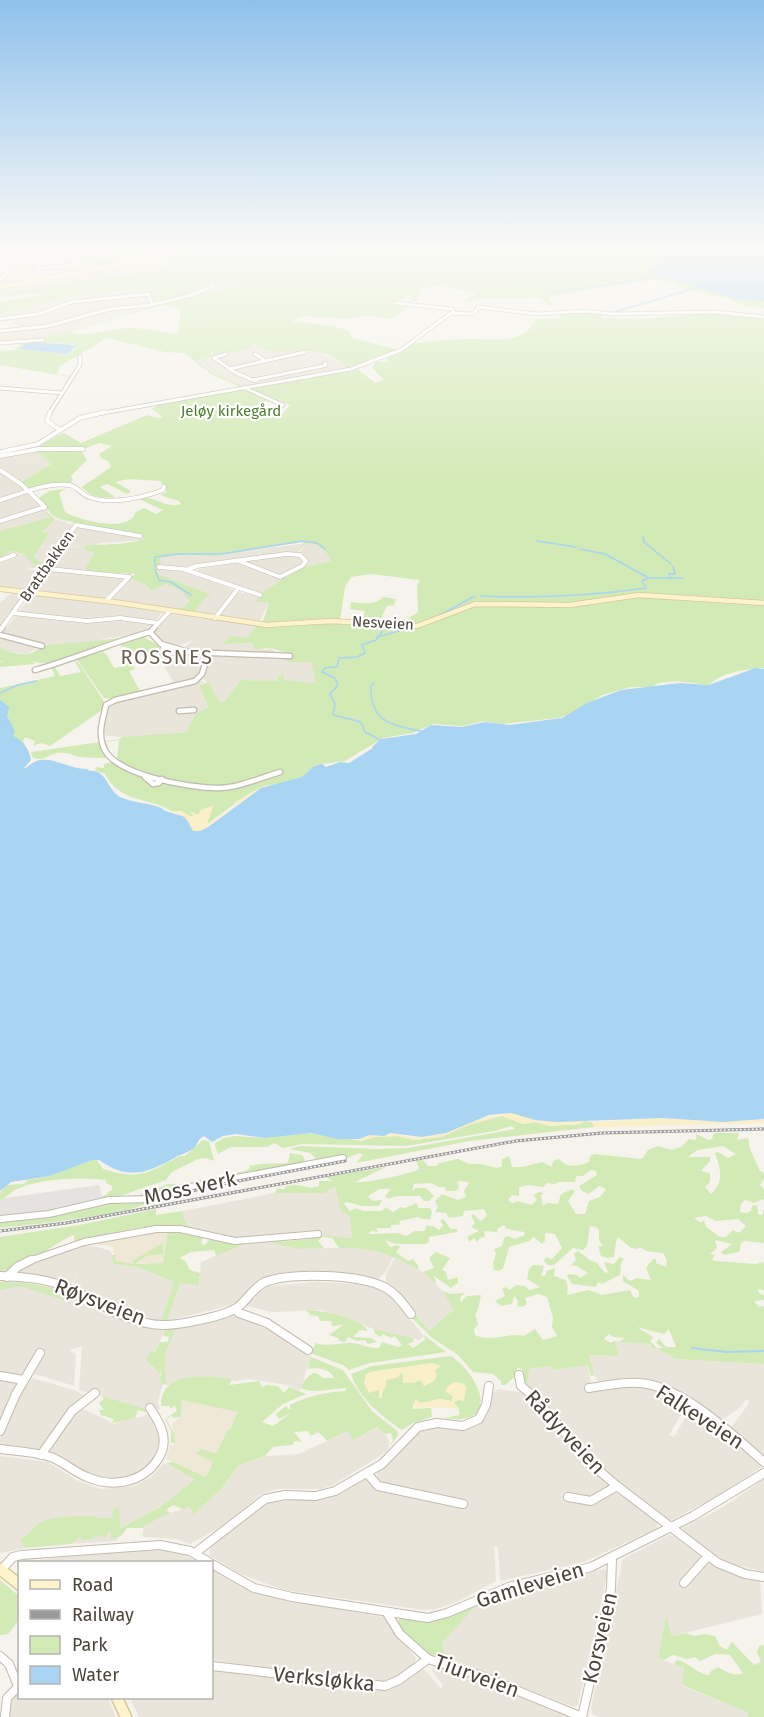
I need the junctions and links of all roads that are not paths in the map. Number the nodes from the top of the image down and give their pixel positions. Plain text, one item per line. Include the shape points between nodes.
1 (15, 326) edge
2 (47, 326) edge
3 (434, 326) edge
4 (17, 329) junction
5 (0, 332) edge
6 (43, 340) dead end
7 (0, 343) edge
8 (305, 352) dead end
9 (226, 354) dead end
10 (255, 354) dead end
11 (80, 356) dead end
12 (264, 360) junction
13 (314, 368) dead end
14 (230, 369) junction
15 (253, 380) junction
16 (259, 385) junction
17 (244, 387) junction
18 (0, 388) edge
19 (62, 393) junction
20 (272, 412) dead end
21 (60, 429) junction
22 (83, 449) dead end
23 (0, 454) edge
24 (0, 470) edge
25 (164, 487) dead end
26 (30, 492) junction
27 (0, 500) edge
28 (0, 520) edge
29 (140, 536) dead end
30 (14, 555) dead end
31 (0, 560) edge
32 (238, 561) junction
33 (159, 567) dead end
34 (39, 568) dead end
35 (45, 569) junction
36 (188, 569) junction
37 (0, 589) edge
38 (237, 590) junction
39 (29, 592) junction
40 (260, 595) dead end
41 (106, 601) junction
42 (764, 603) edge
43 (167, 612) junction
44 (13, 613) junction
45 (214, 618) junction
46 (157, 622) junction
47 (0, 630) edge
48 (150, 632) junction
49 (0, 635) edge
50 (42, 646) dead end
51 (164, 646) junction
52 (174, 649) junction
53 (208, 654) junction
54 (245, 655) joint
55 (290, 656) dead end
56 (35, 670) dead end
57 (194, 710) dead end
58 (179, 711) dead end
59 (280, 772) dead end
60 (344, 1158) dead end
61 (0, 1219) edge
62 (318, 1234) dead end
63 (4, 1276) edge
64 (235, 1309) junction
65 (411, 1314) dead end
66 (308, 1350) dead end
67 (40, 1353) dead end
68 (519, 1375) dead end
69 (0, 1376) edge
70 (24, 1380) junction
71 (489, 1386) dead end
72 (593, 1386) dead end
73 (95, 1393) dead end
74 (150, 1407) dead end
75 (0, 1431) edge
76 (0, 1449) edge
77 (41, 1455) junction
78 (764, 1462) edge
79 (367, 1473) junction
80 (764, 1473) edge
81 (617, 1486) junction
82 (568, 1497) dead end
83 (463, 1504) dead end
84 (671, 1528) junction
85 (195, 1553) junction
86 (708, 1556) junction
87 (612, 1558) junction
88 (207, 1561) edge
89 (213, 1565) edge
90 (1, 1570) edge
91 (764, 1577) edge
92 (18, 1583) edge
93 (684, 1583) dead end
94 (387, 1613) junction
95 (0, 1656) edge
96 (428, 1659) junction
97 (213, 1666) edge
98 (18, 1683) edge
99 (18, 1686) edge
100 (117, 1699) edge
101 (5, 1717) edge
102 (126, 1717) edge
103 (582, 1717) edge

1 - 4 street
2 - 4 street
3 - 16 street via 403,349 351,369
4 - 5 street
6 - 7 street
8 - 12 street
9 - 14 street via 213,357
10 - 12 street
11 - 19 street via 81,364
12 - 14 street
13 - 15 street
14 - 15 street
15 - 16 street
16 - 17 street
17 - 20 street via 283,405
17 - 21 street via 83,417
18 - 19 street
19 - 21 street via 47,420
21 - 23 street via 40,443
22 - 23 street
24 - 26 street
25 - 26 street via 154,493 119,498 92,498 68,485
26 - 27 street
26 - 28 street via 44,508
29 - 35 street, Brattbakken via 76,525
30 - 31 street
32 - 32 street via 291,553 306,561 302,567 280,577
32 - 36 street
33 - 36 street
34 - 35 street
35 - 39 street, Brattbakken
35 - 41 street via 129,577
36 - 38 street
37 - 39 main road, Nesveien
38 - 40 street
38 - 45 street
39 - 41 main road, Nesveien
39 - 44 street, Brattbakken
41 - 43 main road, Nesveien
42 - 45 main road, Nesveien via 639,595 582,604 475,604 431,622 408,626 331,621 260,625
43 - 45 main road, Nesveien
43 - 46 street
44 - 46 street via 91,622 122,618
44 - 47 street, Brattbakken
46 - 48 street
48 - 51 street
48 - 56 street
49 - 50 street
51 - 52 street
51 - 52 street via 162,653 171,656
52 - 53 street
53 - 54 street
53 - 59 street via 202,674 195,681 115,700 104,708 100,735 103,748 115,762 154,784 162,779 223,787
54 - 55 street
57 - 58 street
60 - 61 street, Moss verk via 199,1185 152,1199 110,1200 49,1214
62 - 63 street via 239,1241 206,1239 180,1228 130,1231 62,1248
63 - 64 street, Røysveien via 59,1284 102,1306 157,1324 174,1324
64 - 65 street via 259,1285 273,1280 330,1278 382,1281
64 - 66 street via 267,1323
67 - 70 street
68 - 81 street, Rådyrveien via 521,1386
69 - 70 street
70 - 75 street
71 - 79 street via 479,1419 463,1426 437,1423 418,1427 382,1464
72 - 78 street, Falkeveien via 652,1385 720,1425
73 - 77 street via 65,1421
74 - 77 street via 165,1438 154,1465 140,1477 118,1483 96,1481
76 - 77 street
79 - 83 street via 378,1486
79 - 85 street via 326,1494 266,1499
80 - 84 street, Gamleveien
81 - 82 street, Rådyrveien via 591,1501
81 - 84 street, Rådyrveien
84 - 86 street
84 - 87 street, Gamleveien
85 - 88 street, Gamleveien
85 - 90 street, Gamleveien via 170,1546 140,1545 21,1555 13,1557
86 - 91 street via 727,1568
86 - 93 street
87 - 94 street, Gamleveien via 509,1587 428,1618
87 - 103 street, Korsveien via 611,1589
89 - 94 street, Gamleveien via 254,1588
90 - 92 main road
94 - 96 street, Tiurveien via 400,1634
95 - 98 street via 9,1664
96 - 97 street, Verksløkka via 385,1686
96 - 103 street, Tiurveien via 453,1665
99 - 101 street via 5,1700
100 - 102 main road

